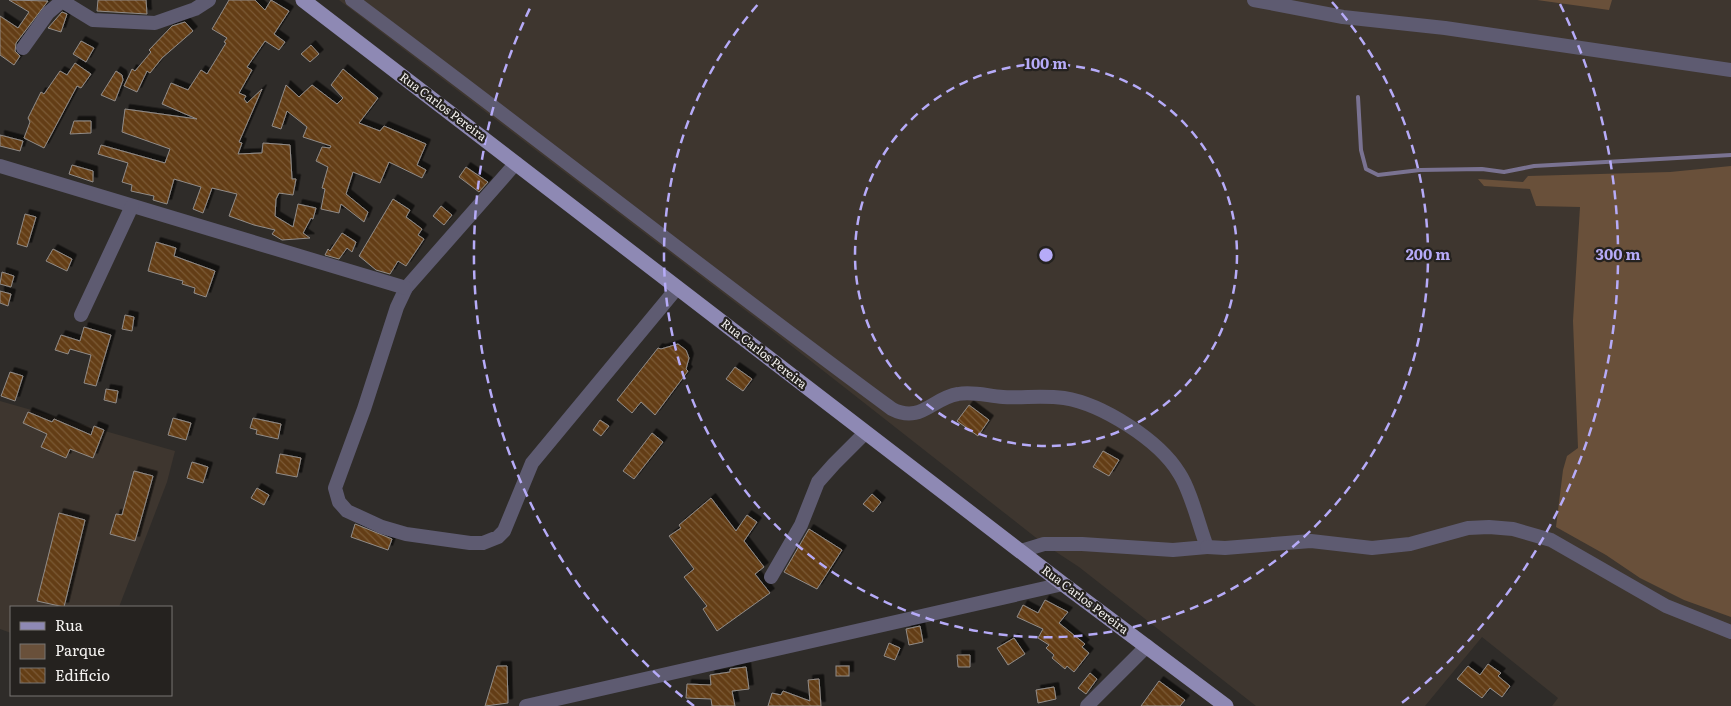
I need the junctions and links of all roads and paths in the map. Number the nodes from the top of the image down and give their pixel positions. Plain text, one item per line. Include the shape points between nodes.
1 (209, 0) edge
2 (303, 0) edge
3 (352, 0) edge
4 (1254, 0) edge
5 (23, 48) dead end
6 (1731, 70) edge
7 (516, 163) junction
8 (0, 166) edge
9 (132, 206) junction
10 (406, 288) junction
11 (678, 288) junction
12 (81, 315) dead end
13 (865, 433) junction
14 (1207, 548) junction
15 (1021, 550) junction
16 (770, 577) dead end
17 (1063, 584) junction
18 (1731, 632) edge
19 (1147, 646) junction
20 (526, 706) edge
21 (1087, 706) edge
22 (1226, 706) edge

1 - 5 street via 196,9 155,23 93,20 62,1 48,13
2 - 7 main road, Rua Carlos Pereira
3 - 14 street via 560,160 901,414 928,409 940,400 958,394 1043,396 1066,399 1125,424 1168,456 1181,474
4 - 6 street via 1343,17 1445,28
7 - 10 street
7 - 11 main road, Rua Carlos Pereira
8 - 9 street
9 - 10 street
9 - 12 street
10 - 11 street via 335,488 339,502 347,511 382,527 406,534 470,543 482,543 504,531 532,463
11 - 13 main road, Rua Carlos Pereira
13 - 15 main road, Rua Carlos Pereira
13 - 16 street via 818,482 801,525
14 - 15 street via 1173,550 1044,544
14 - 18 street via 1312,541 1372,548 1410,544 1468,528 1513,529 1551,540 1666,606
15 - 17 main road, Rua Carlos Pereira
17 - 19 main road, Rua Carlos Pereira
17 - 20 street
19 - 21 street
19 - 22 main road, Rua Carlos Pereira

